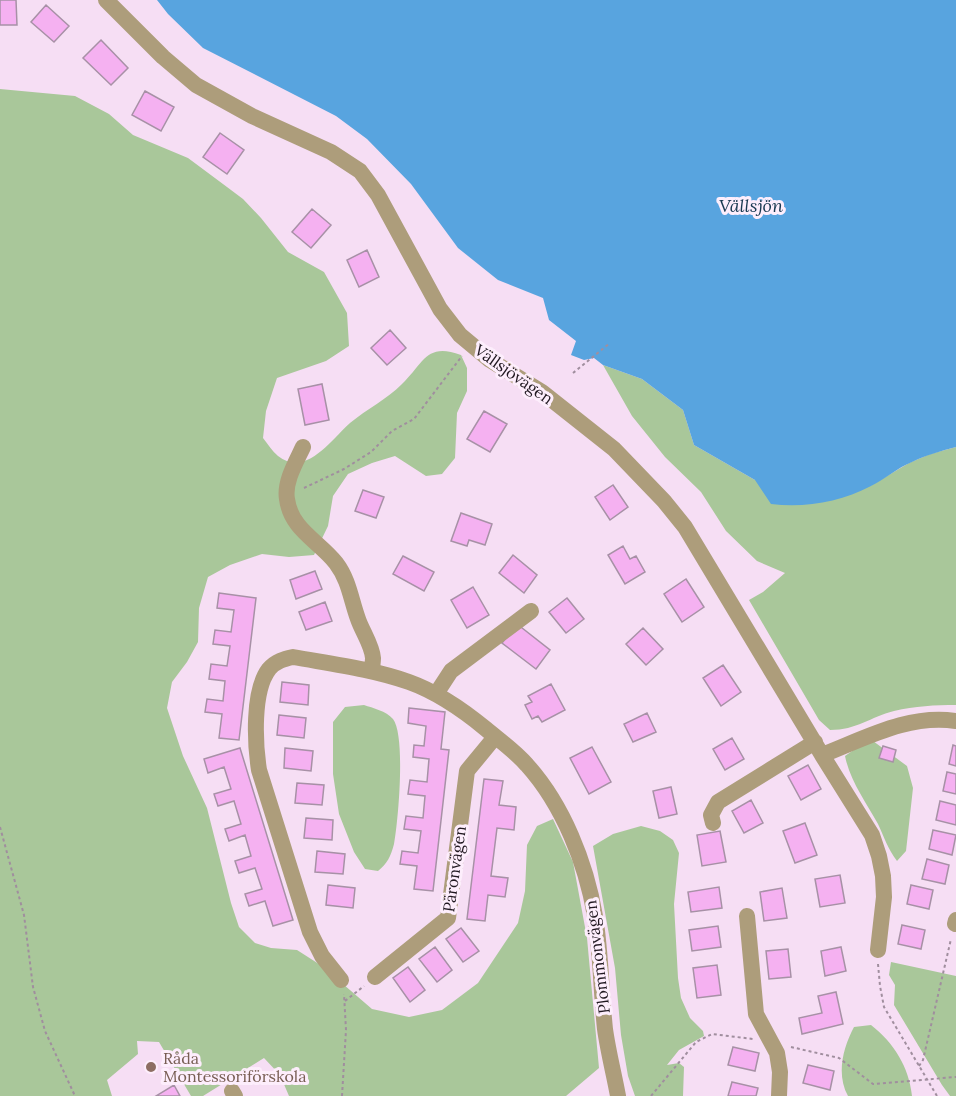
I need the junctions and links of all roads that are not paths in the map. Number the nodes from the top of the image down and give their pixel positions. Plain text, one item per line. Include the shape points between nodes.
1 (106, 0) edge
2 (303, 447) dead end
3 (531, 611) dead end
4 (372, 671) junction
5 (436, 694) junction
6 (956, 721) edge
7 (495, 737) junction
8 (819, 749) junction
9 (712, 823) dead end
10 (747, 916) dead end
11 (878, 950) road end
12 (375, 977) road end
13 (341, 980) road end
14 (618, 1096) edge
15 (779, 1096) edge

1 - 8 street, Vällsjövägen via 196,85 331,152 360,171 460,335 614,449 664,501 699,549
2 - 4 street via 288,483 292,516 298,527 337,564 350,587 357,618 373,656
3 - 5 street via 451,671
4 - 5 street, Plommonvägen
4 - 13 street, Plommonvägen via 293,657 281,659 264,678 259,699 255,744 259,770 310,932
5 - 7 street, Plommonvägen
6 - 8 street via 899,724
7 - 12 street, Päronvägen via 467,771 448,918
7 - 14 street, Plommonvägen via 526,763 542,784 583,864 595,916 606,1032
8 - 9 street via 718,802 711,814
8 - 11 street, Vällsjövägen via 872,835 879,856 885,897
10 - 15 street via 756,1014 777,1053

